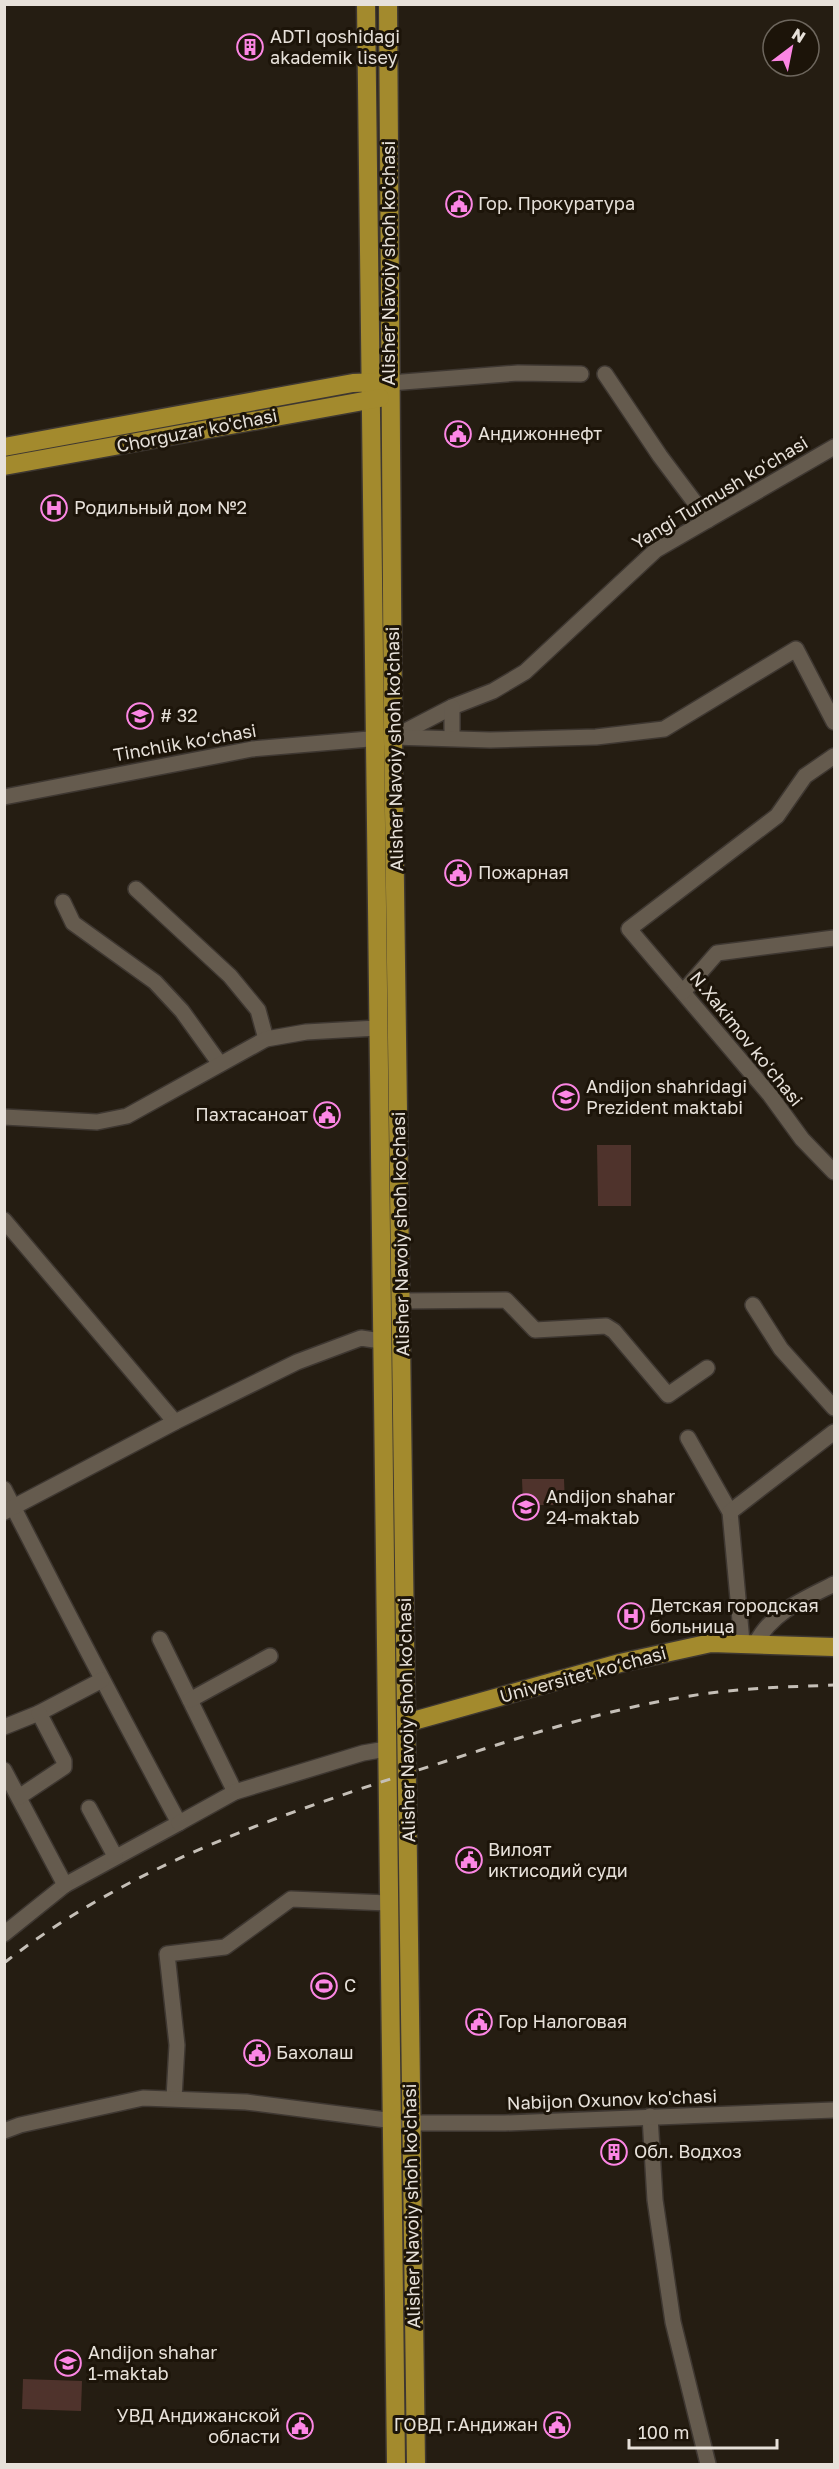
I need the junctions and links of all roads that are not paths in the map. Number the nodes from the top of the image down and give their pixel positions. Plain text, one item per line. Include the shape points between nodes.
1 (366, 4) edge
2 (388, 4) edge
3 (581, 374) dead end
4 (605, 374) dead end
5 (370, 390) junction
6 (390, 391) junction
7 (4, 447) edge
8 (834, 447) edge
9 (4, 466) edge
10 (708, 520) junction
11 (452, 707) junction
12 (834, 722) edge
13 (393, 737) junction
14 (374, 738) junction
15 (452, 738) junction
16 (834, 756) edge
17 (4, 797) edge
18 (397, 856) junction
19 (375, 857) junction
20 (376, 888) junction
21 (397, 888) junction
22 (136, 890) dead end
23 (63, 902) dead end
24 (834, 938) edge
25 (683, 992) junction
26 (377, 1028) junction
27 (266, 1039) junction
28 (220, 1065) junction
29 (378, 1105) junction
30 (399, 1105) junction
31 (4, 1117) edge
32 (834, 1172) edge
33 (4, 1220) edge
34 (403, 1301) junction
35 (753, 1305) dead end
36 (404, 1340) junction
37 (381, 1341) junction
38 (706, 1368) dead end
39 (834, 1408) edge
40 (175, 1422) junction
41 (834, 1435) edge
42 (688, 1438) dead end
43 (382, 1478) junction
44 (405, 1479) junction
45 (4, 1489) edge
46 (9, 1510) edge
47 (730, 1512) junction
48 (834, 1584) edge
49 (160, 1639) dead end
50 (749, 1642) junction
51 (834, 1647) edge
52 (270, 1656) dead end
53 (102, 1680) junction
54 (190, 1700) junction
55 (39, 1713) junction
56 (406, 1723) junction
57 (4, 1727) edge
58 (386, 1749) junction
59 (4, 1770) edge
60 (235, 1792) junction
61 (19, 1797) junction
62 (89, 1808) dead end
63 (179, 1822) junction
64 (115, 1856) junction
65 (65, 1886) junction
66 (388, 1903) junction
67 (4, 1934) edge
68 (174, 2098) junction
69 (834, 2110) edge
70 (650, 2116) junction
71 (391, 2122) junction
72 (410, 2123) junction
73 (4, 2131) edge
74 (396, 2464) edge
75 (416, 2464) edge
76 (708, 2464) edge

1 - 5 main road, Alisher Navoiy shoh ko'chasi
2 - 6 main road, Alisher Navoiy shoh ko'chasi
3 - 6 street via 518,373
4 - 10 street
5 - 6 main road, Chorguzar ko'chasi
5 - 7 main road, Chorguzar ko'chasi
5 - 9 main road, Chorguzar ko'chasi
5 - 14 main road, Alisher Navoiy shoh ko'chasi
6 - 13 main road, Alisher Navoiy shoh ko'chasi
8 - 10 street, Yangi Turmush koʻchasi
10 - 11 street, Yangi Turmush koʻchasi via 641,561 525,672 493,691
11 - 13 street, Yangi Turmush koʻchasi
11 - 15 street
12 - 15 street, Tinchlik kо‘chasi via 796,649 664,729 596,737
13 - 14 street, Tinchlik kо‘chasi
13 - 15 street, Tinchlik kо‘chasi
13 - 18 main road, Alisher Navoiy shoh ko'chasi
14 - 17 street, Tinchlik kо‘chasi via 252,749
14 - 19 main road, Alisher Navoiy shoh ko'chasi
16 - 25 street, N.Xakimov koʻchasi via 805,776 777,816 629,929
18 - 19 main road
18 - 21 main road, Alisher Navoiy shoh ko'chasi
19 - 20 main road, Alisher Navoiy shoh ko'chasi
20 - 21 main road
20 - 26 main road, Alisher Navoiy shoh ko'chasi
21 - 30 main road, Alisher Navoiy shoh ko'chasi
22 - 27 street via 230,975 258,1010
23 - 28 street via 73,923 155,982 182,1011
24 - 25 street via 717,952
25 - 32 street, N.Xakimov koʻchasi via 802,1139
26 - 27 street via 306,1032
26 - 29 main road, Alisher Navoiy shoh ko'chasi
27 - 28 street
28 - 31 street via 127,1116 97,1122
29 - 30 main road
29 - 37 main road, Alisher Navoiy shoh ko'chasi
30 - 34 main road, Alisher Navoiy shoh ko'chasi
33 - 40 street
34 - 36 main road, Alisher Navoiy shoh ko'chasi
34 - 38 street via 506,1300 536,1330 606,1326 668,1395
35 - 39 street via 781,1349
36 - 37 main road
36 - 44 main road, Alisher Navoiy shoh ko'chasi
37 - 40 street via 361,1338 297,1362
37 - 43 main road, Alisher Navoiy shoh ko'chasi
40 - 46 street
41 - 47 street
42 - 47 street
43 - 44 main road
43 - 58 main road, Alisher Navoiy shoh ko'chasi
44 - 56 main road, Alisher Navoiy shoh ko'chasi
45 - 46 street
46 - 53 street via 63,1599
47 - 50 street
48 - 50 street via 779,1614
49 - 54 street
50 - 51 main road, Universitet kо‘chasi
50 - 56 main road, Universitet kо‘chasi via 711,1642 620,1663
52 - 54 street
53 - 55 street
53 - 63 street
54 - 60 street
55 - 57 street
55 - 61 street via 64,1767
56 - 72 main road, Alisher Navoiy shoh ko'chasi
58 - 60 street
58 - 66 main road, Alisher Navoiy shoh ko'chasi
59 - 61 street
60 - 63 street
61 - 65 street
62 - 64 street
63 - 64 street
64 - 65 street
65 - 67 street
66 - 68 street via 291,1899 225,1947 167,1954 177,2045
66 - 71 main road, Alisher Navoiy shoh ko'chasi
68 - 71 street, Nabijon Oxunov ko'chasi via 246,2102
68 - 73 street, Nabijon Oxunov ko'chasi via 143,2098
69 - 70 street, Nabijon Oxunov ko'chasi
70 - 72 street, Nabijon Oxunov ko'chasi
70 - 76 street via 655,2200 673,2322
71 - 72 street, Nabijon Oxunov ko'chasi
71 - 74 main road, Alisher Navoiy shoh ko'chasi
72 - 75 main road, Alisher Navoiy shoh ko'chasi

